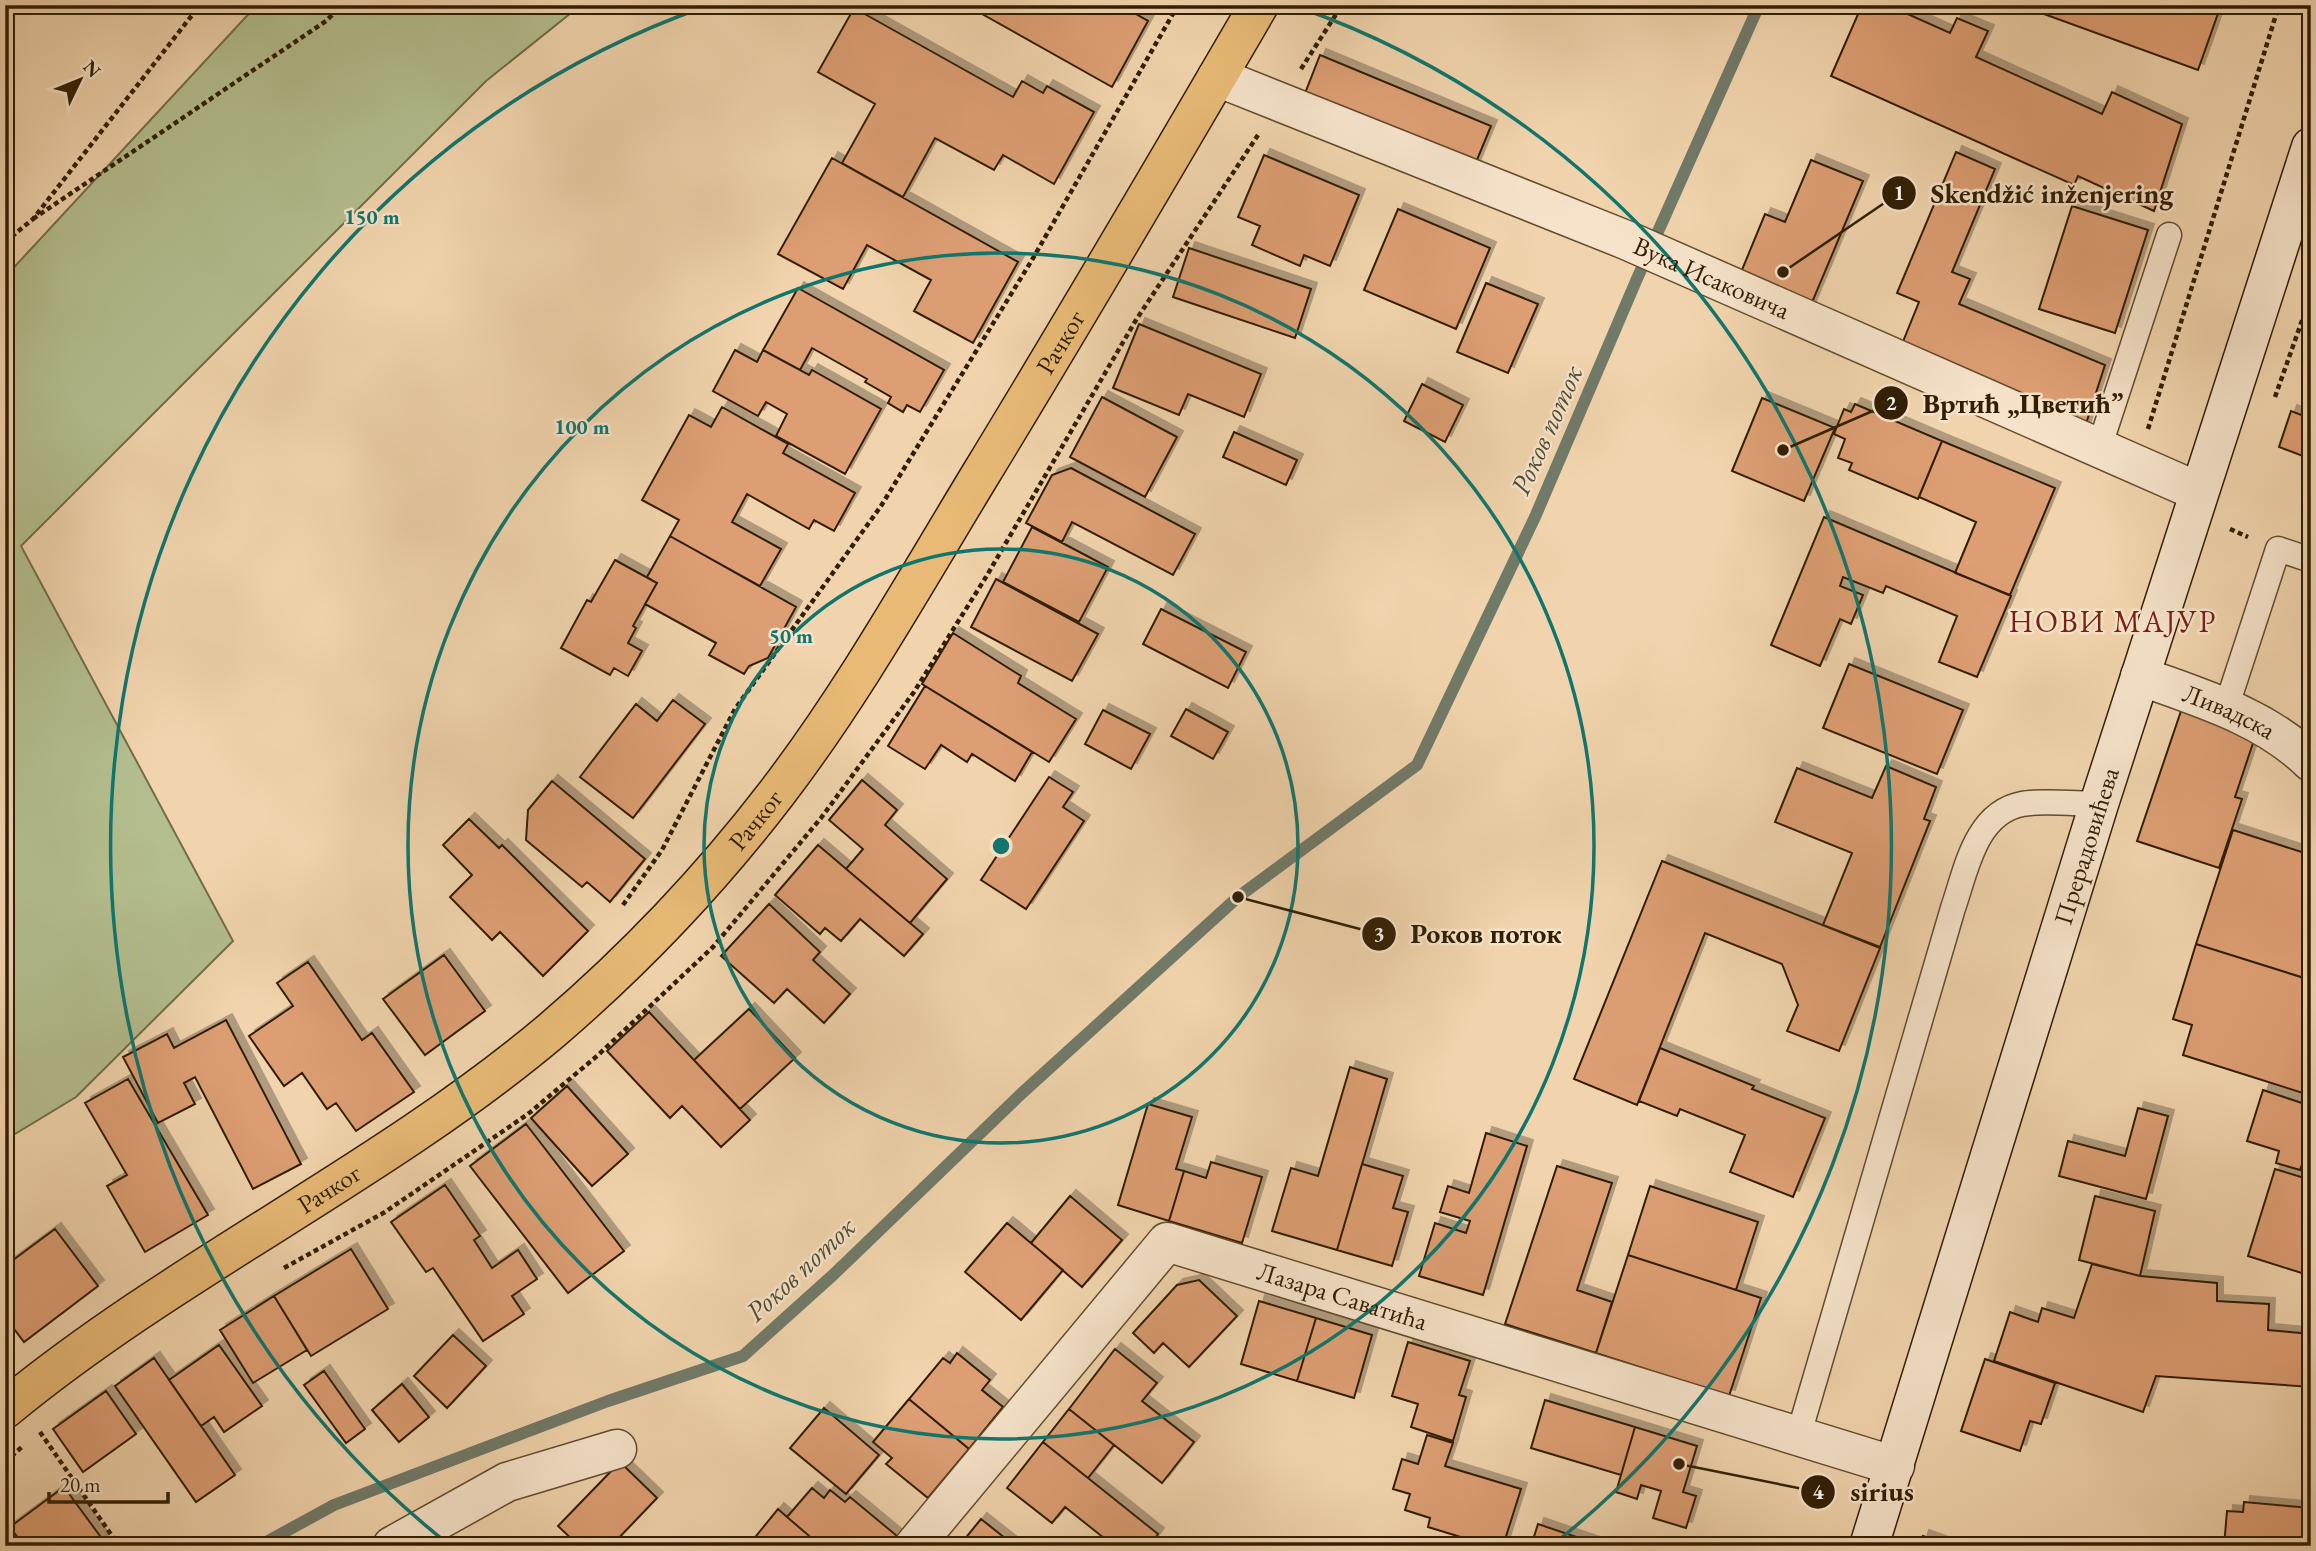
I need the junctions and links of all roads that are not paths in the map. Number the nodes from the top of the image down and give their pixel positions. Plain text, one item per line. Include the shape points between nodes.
1 (1259, 5) edge
2 (1217, 76) junction
3 (2311, 148) edge
4 (2169, 235) dead end
5 (2099, 448) junction
6 (2199, 492) junction
7 (2311, 560) edge
8 (2140, 676) junction
9 (2226, 708) junction
10 (2308, 748) edge
11 (2099, 804) junction
12 (11, 1404) edge
13 (1798, 1437) junction
14 (617, 1449) dead end
15 (1895, 1466) junction
16 (392, 1546) edge
17 (914, 1546) edge
18 (1869, 1546) edge

1 - 2 main road, Рачког
2 - 5 street, Вука Исаковича via 1626,240
2 - 12 main road, Рачког via 835,710 779,791 682,905 550,1031 470,1094 158,1296
3 - 6 street, Прерадовићева
4 - 5 lane
5 - 6 street, Вука Исаковича
6 - 8 street, Прерадовићева
7 - 9 lane via 2278,549
8 - 9 street, Ливадска
8 - 11 street, Прерадовићева
9 - 10 street, Ливадска
11 - 13 lane via 2021,804 1996,816 1977,839
11 - 15 street, Прерадовићева
13 - 15 street, Лазара Саватића
13 - 17 street, Лазара Саватића via 1167,1242
14 - 16 street via 507,1482
15 - 18 street, Прерадовићева

